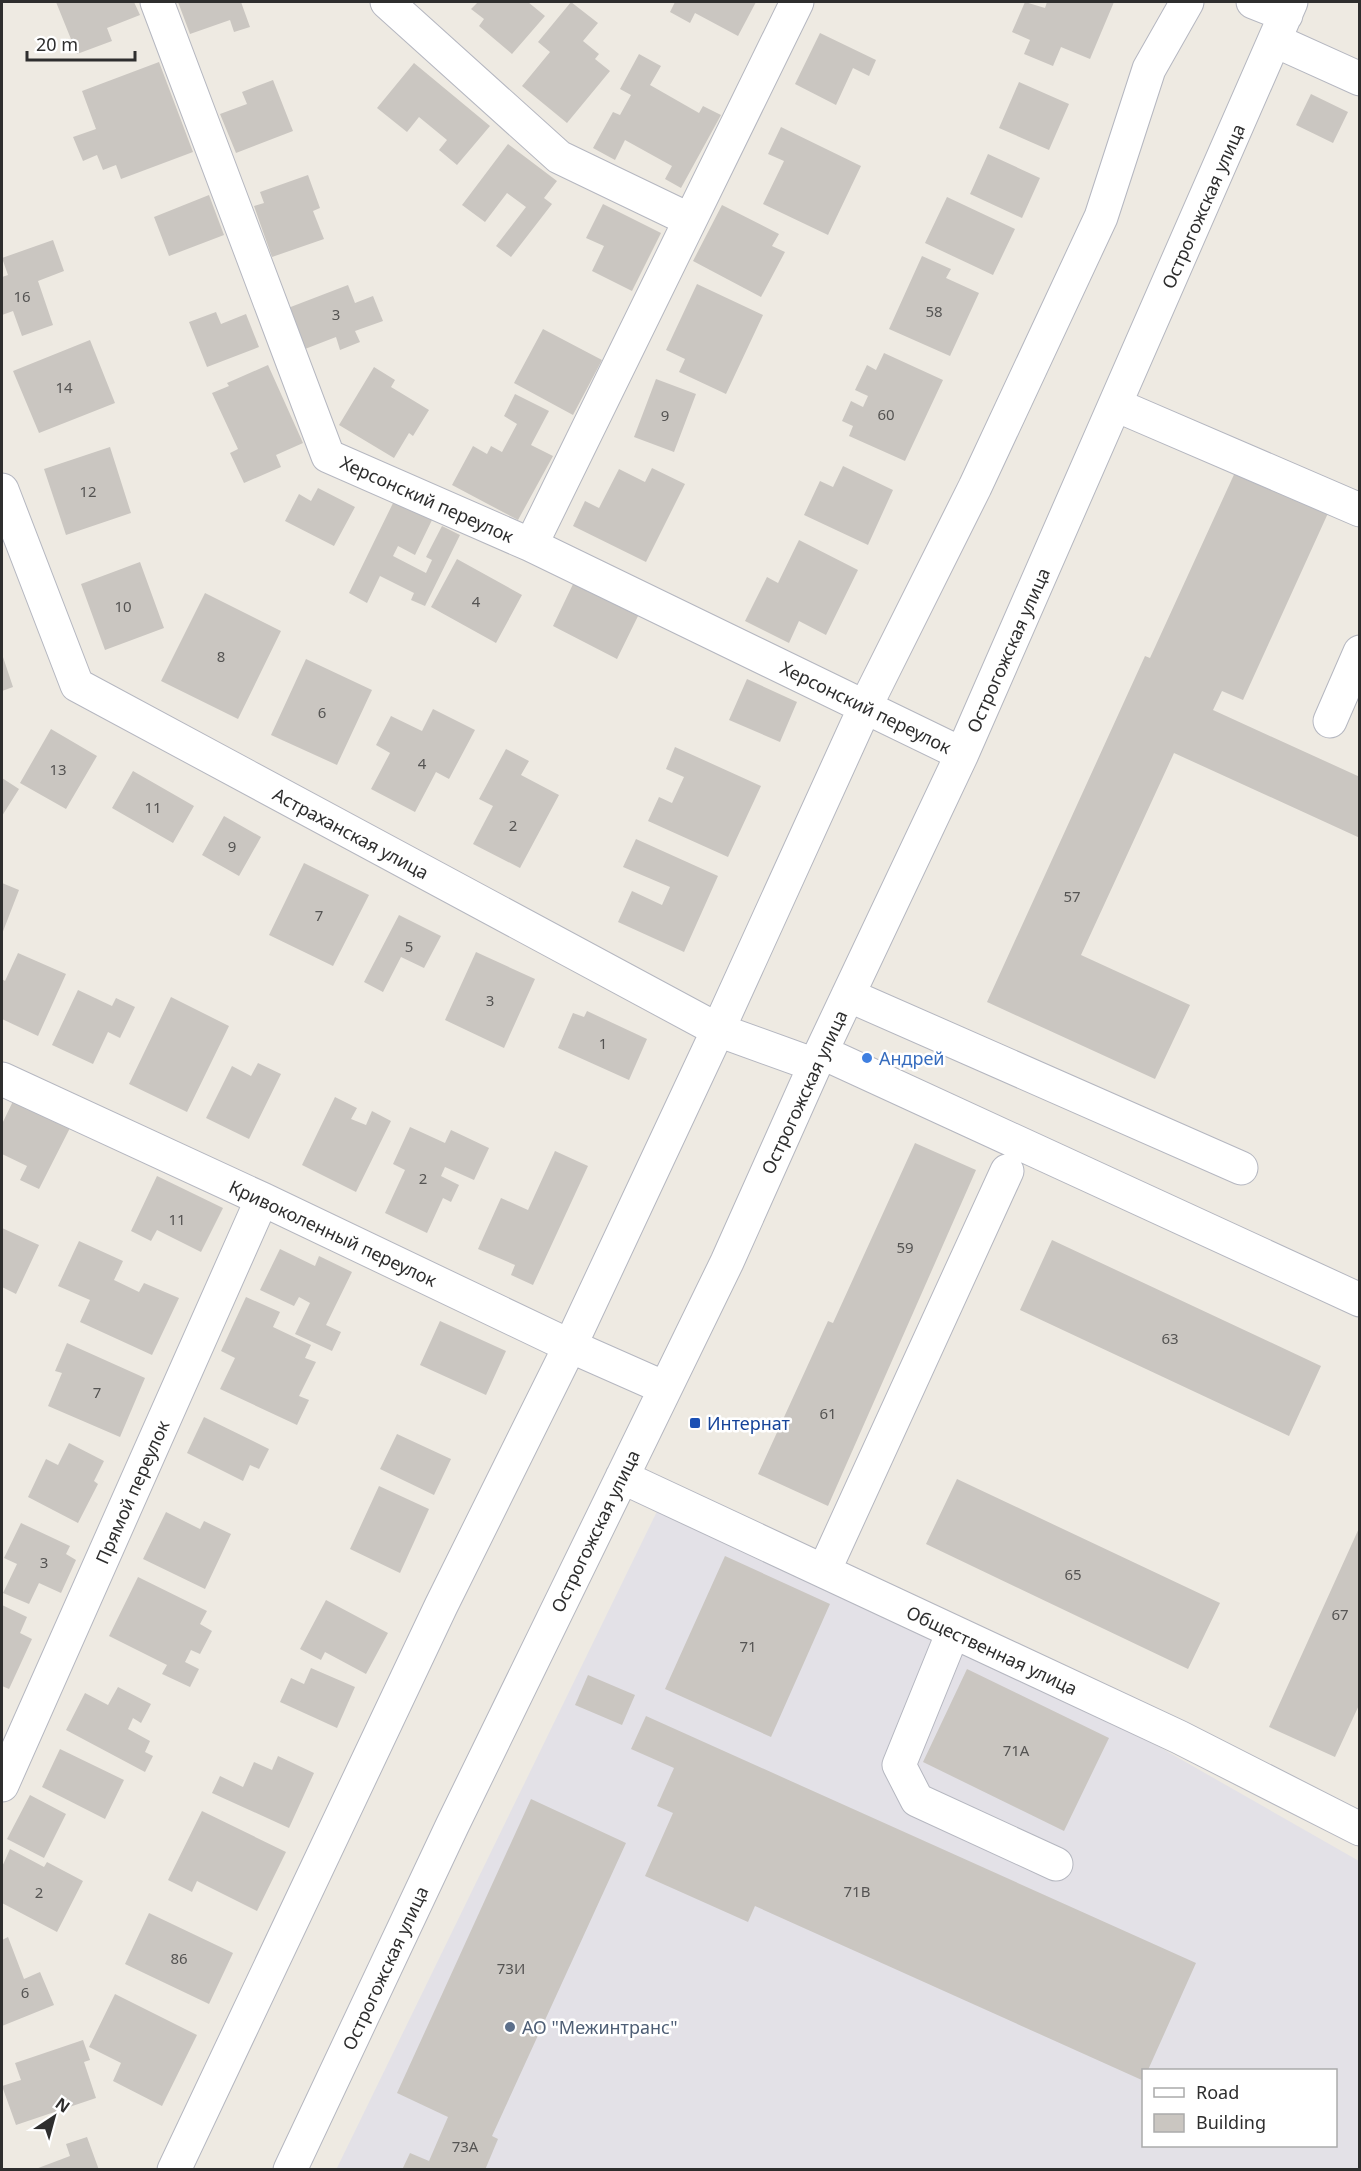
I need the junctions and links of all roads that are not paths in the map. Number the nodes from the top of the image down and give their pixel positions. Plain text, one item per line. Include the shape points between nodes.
1 (157, 2) edge
2 (387, 2) edge
3 (797, 2) edge
4 (1187, 2) edge
5 (1253, 2) edge
6 (1284, 19) edge
7 (1359, 79) edge
8 (688, 219) junction
9 (1116, 405) junction
10 (2, 490) edge
11 (1359, 510) edge
12 (531, 545) junction
13 (1359, 652) edge
14 (865, 707) junction
15 (1330, 721) dead end
16 (962, 754) junction
17 (848, 995) junction
18 (718, 1030) junction
19 (818, 1058) junction
20 (2, 1079) edge
21 (1241, 1168) dead end
22 (1007, 1171) dead end
23 (262, 1198) junction
24 (1359, 1300) edge
25 (570, 1346) junction
26 (665, 1388) junction
27 (622, 1477) junction
28 (824, 1571) junction
29 (954, 1632) junction
30 (2, 1785) edge
31 (1359, 1829) edge
32 (1056, 1864) dead end
33 (174, 2169) edge
34 (290, 2169) edge

1 - 12 street, Херсонский переулок via 328,456
2 - 8 street via 560,157
3 - 8 street
4 - 14 street via 1149,69 1101,217 975,487
5 - 6 street
6 - 7 street
6 - 9 street, Острогожская улица
8 - 12 street
9 - 11 street
9 - 16 street, Острогожская улица
10 - 18 street, Астраханская улица via 77,685
12 - 14 street, Херсонский переулок
13 - 15 street
14 - 16 street, Херсонский переулок
14 - 18 street
16 - 17 street, Острогожская улица
17 - 19 street, Острогожская улица
17 - 21 street
18 - 19 street, Астраханская улица
18 - 25 street
19 - 24 street, Астраханская улица
19 - 26 street, Острогожская улица via 727,1262
20 - 23 street, Кривоколенный переулок
22 - 28 street
23 - 25 street, Кривоколенный переулок
23 - 30 street, Прямой переулок
25 - 26 street, Кривоколенный переулок
25 - 33 street via 441,1606
26 - 27 street, Острогожская улица
27 - 28 street, Общественная улица
27 - 34 street, Острогожская улица
28 - 29 street, Общественная улица
29 - 31 street, Общественная улица via 1179,1737
29 - 32 street via 899,1765 917,1800

